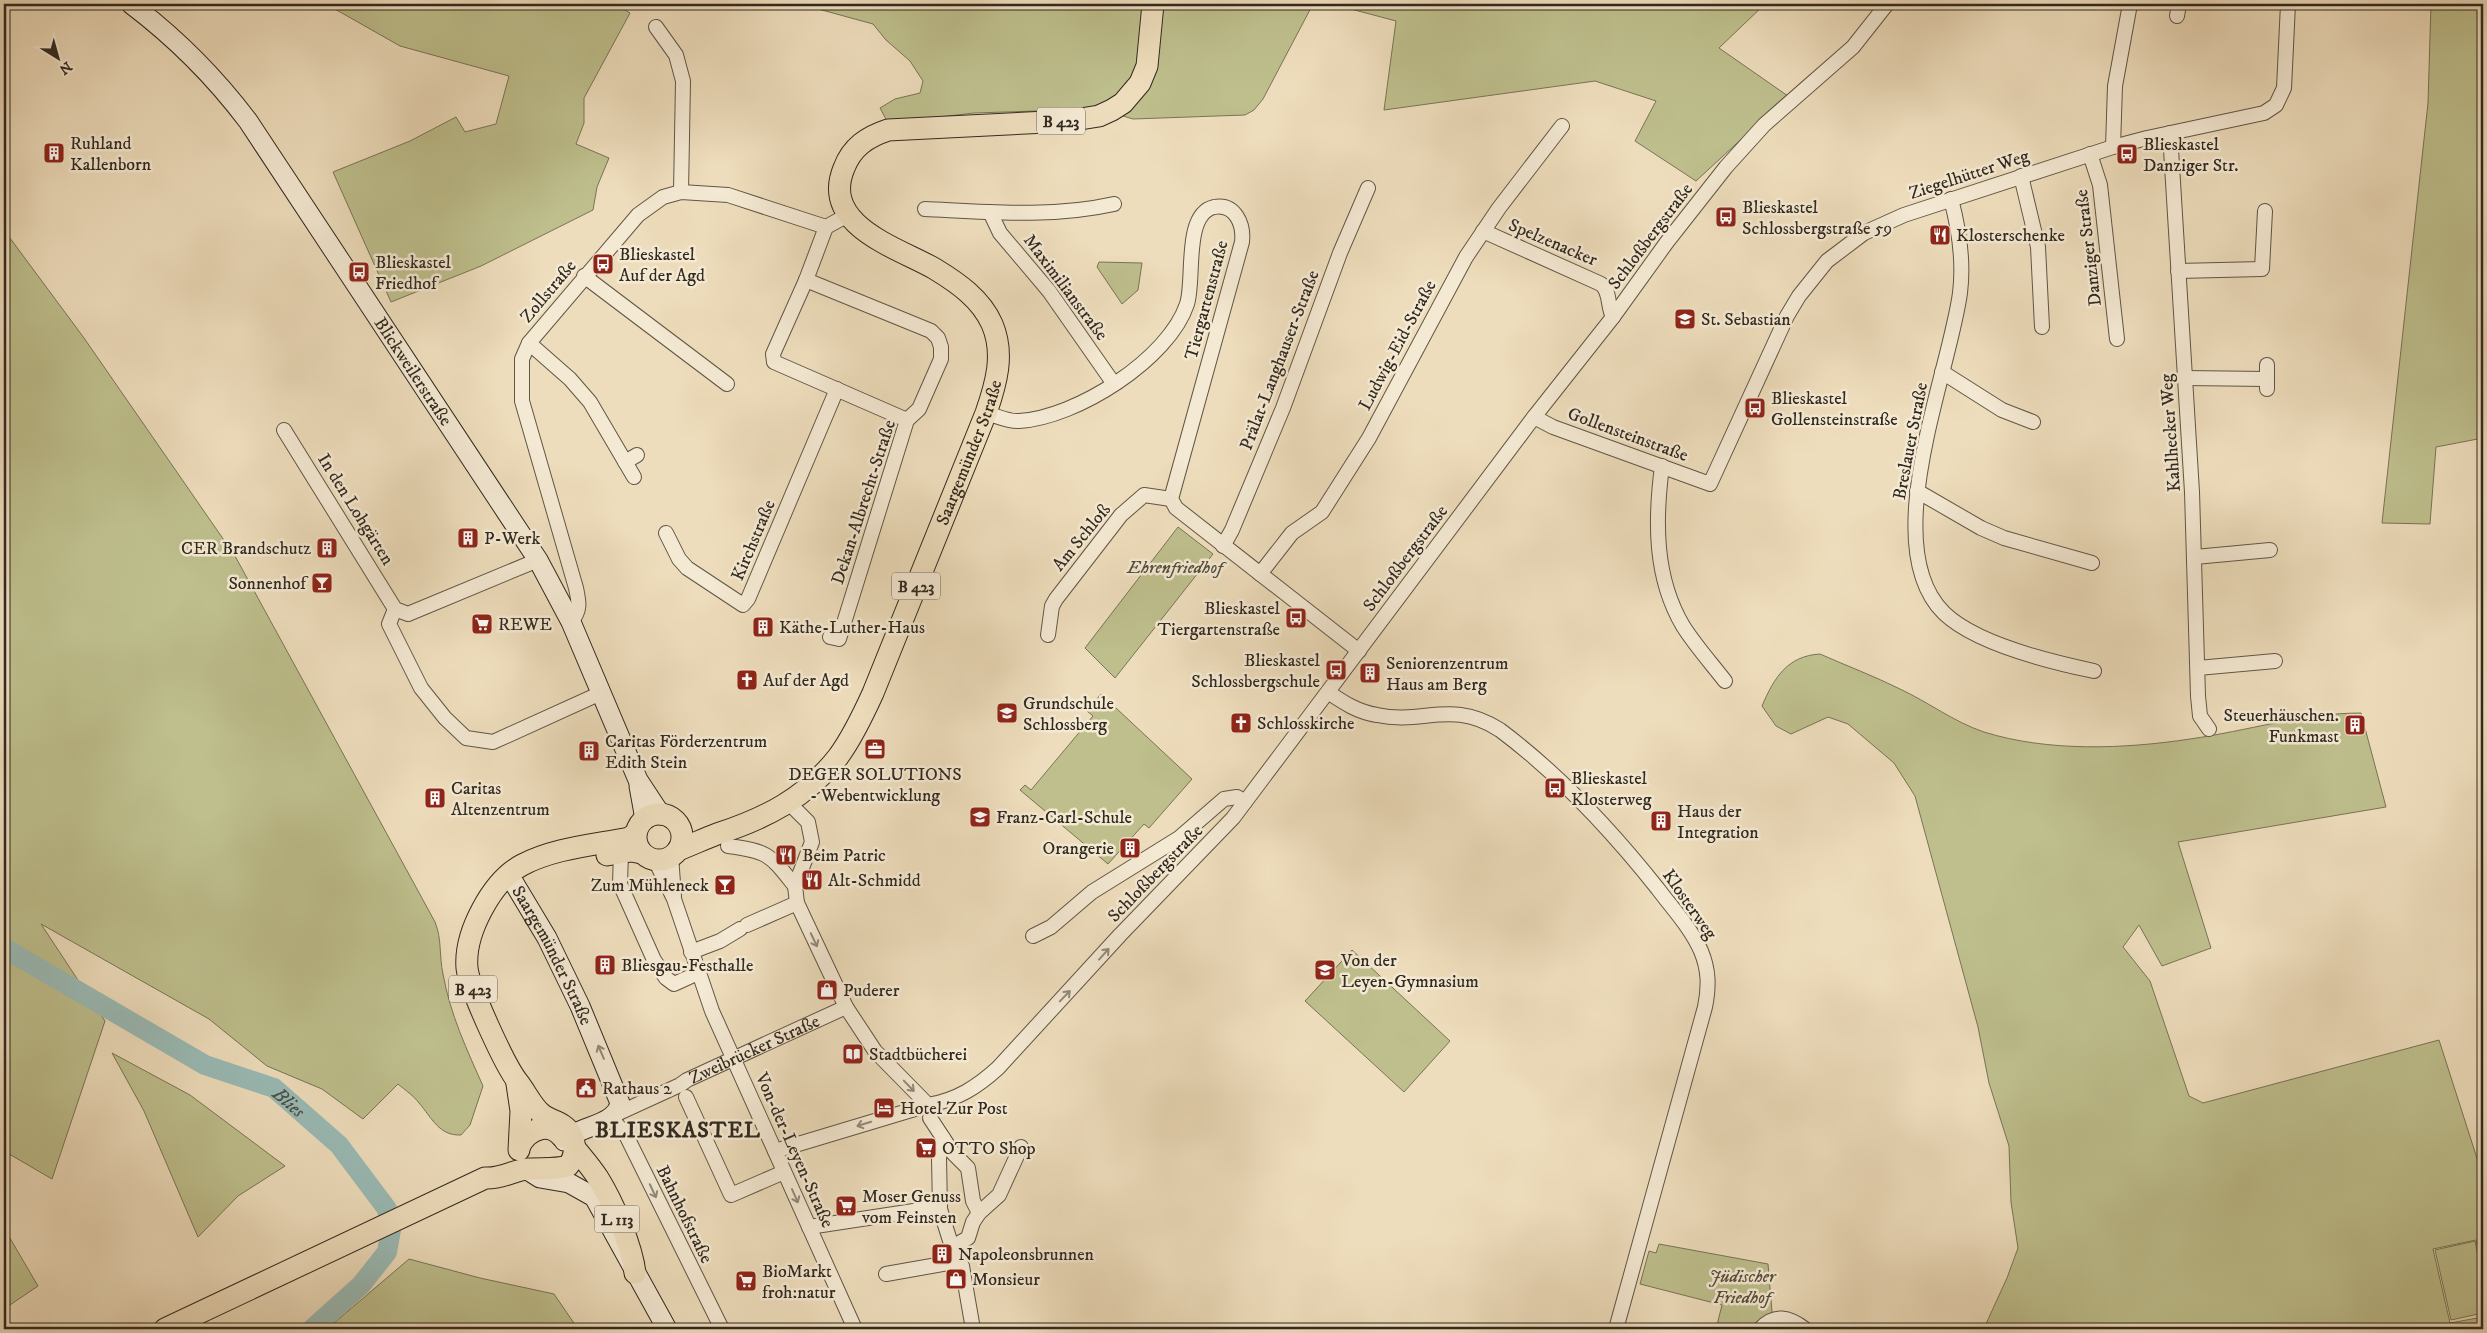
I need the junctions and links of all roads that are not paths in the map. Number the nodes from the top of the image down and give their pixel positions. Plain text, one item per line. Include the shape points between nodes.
1 (131, 4) edge
2 (1153, 4) edge
3 (1887, 4) edge
4 (2130, 4) edge
5 (2288, 4) edge
6 (656, 27) dead end
7 (1562, 126) dead end
8 (2170, 132) junction
9 (2113, 147) junction
10 (2090, 154) junction
11 (2021, 176) junction
12 (1368, 188) dead end
13 (681, 192) junction
14 (1951, 199) junction
15 (1114, 204) dead end
16 (925, 209) dead end
17 (2265, 211) dead end
18 (990, 212) junction
19 (848, 215) junction
20 (826, 227) junction
21 (1483, 231) junction
22 (2178, 270) junction
23 (584, 276) junction
24 (806, 280) junction
25 (1613, 317) junction
26 (2042, 327) dead end
27 (2117, 338) dead end
28 (529, 343) junction
29 (1942, 372) junction
30 (2185, 378) junction
31 (2267, 378) dead end
32 (727, 384) dead end
33 (1114, 384) junction
34 (837, 389) junction
35 (986, 413) junction
36 (1534, 417) junction
37 (907, 420) junction
38 (2033, 422) dead end
39 (284, 430) dead end
40 (1662, 466) junction
41 (634, 477) dead end
42 (1710, 484) joint
43 (1917, 491) junction
44 (1171, 499) junction
45 (666, 533) dead end
46 (1223, 546) junction
47 (2270, 551) dead end
48 (2195, 557) junction
49 (538, 560) junction
50 (2092, 563) dead end
51 (1260, 574) junction
52 (395, 609) junction
53 (571, 622) junction
54 (1048, 635) dead end
55 (830, 637) dead end
56 (1358, 651) junction
57 (2275, 661) dead end
58 (2198, 668) junction
59 (2094, 671) dead end
60 (1725, 681) dead end
61 (1328, 692) junction
62 (600, 693) junction
63 (2209, 729) dead end
64 (1244, 802) junction
65 (789, 803) junction
66 (648, 822) junction
67 (722, 840) junction
68 (665, 850) junction
69 (621, 852) junction
70 (507, 882) junction
71 (795, 886) junction
72 (797, 903) junction
73 (1033, 936) dead end
74 (691, 952) junction
75 (698, 973) junction
76 (846, 1007) junction
77 (734, 1058) junction
78 (517, 1081) junction
79 (619, 1097) junction
80 (686, 1097) dead end
81 (637, 1105) junction
82 (929, 1112) junction
83 (610, 1117) junction
84 (943, 1138) junction
85 (519, 1147) junction
86 (1021, 1147) dead end
87 (567, 1150) junction
88 (775, 1151) junction
89 (528, 1169) junction
90 (784, 1172) junction
91 (486, 1178) junction
92 (594, 1197) junction
93 (940, 1207) junction
94 (979, 1213) junction
95 (813, 1226) junction
96 (952, 1247) junction
97 (960, 1261) junction
98 (635, 1273) junction
99 (886, 1274) dead end
100 (165, 1329) edge
101 (667, 1329) edge
102 (722, 1329) edge
103 (855, 1329) edge
104 (973, 1329) edge
105 (1616, 1329) edge
106 (1760, 1329) edge
107 (1805, 1329) edge

1 - 49 street, Blickweilerstraße via 210,73 248,120
2 - 19 main road, B 423 via 1147,66 1134,93 1112,110 1099,116 1068,121 888,130 854,149 843,170 840,181
3 - 25 street, Schloßbergstraße via 1854,47 1742,147
4 - 9 street via 2114,86
5 - 8 street, Ziegelhütter Weg via 2284,88 2276,105 2254,117
6 - 13 street via 676,55 683,81
7 - 21 street, Ludwig-Eid-Straße
8 - 9 street, Ziegelhütter Weg
8 - 22 street, Kahlhecker Weg
9 - 10 street, Ziegelhütter Weg
10 - 11 street, Ziegelhütter Weg
10 - 27 street, Danziger Straße via 2100,185
11 - 14 street, Ziegelhütter Weg
11 - 26 street via 2038,247
12 - 46 street, Prälat-Langhauser-Straße via 1340,253 1283,408
13 - 20 street, Zollstraße via 728,195
13 - 23 street, Zollstraße via 650,205
14 - 29 street, Breslauer Straße via 1958,228 1960,291
14 - 42 street, Ziegelhütter Weg via 1897,217 1864,233 1842,248 1812,277 1788,316
15 - 18 street, Maximilianstraße via 1062,212
16 - 18 street, Maximilianstraße
17 - 22 street via 2262,269
18 - 33 street, Maximilianstraße via 1000,232 1049,291
19 - 20 street
19 - 35 main road, Saargemünder Straße / B 423 via 868,234 957,283 984,309 992,324 1000,354
20 - 24 street
21 - 25 street, Spelzenacker via 1601,284 1608,290
21 - 51 street, Ludwig-Eid-Straße via 1449,286 1369,438 1322,512 1292,533
22 - 30 street, Kahlhecker Weg
23 - 28 street, Zollstraße
23 - 32 street
24 - 34 street via 773,354 774,362
24 - 37 street, Dekan-Albrecht-Straße via 931,331 938,338 941,359 920,409
25 - 36 street, Schloßbergstraße
28 - 41 street via 570,379 590,402 631,458
28 - 53 street, Zollstraße via 522,359 522,402 576,588 579,604
29 - 38 street via 2002,410
29 - 43 street, Breslauer Straße
30 - 31 street
30 - 48 street, Kahlhecker Weg
33 - 35 street, Tiergartenstraße via 1072,408 1035,419 1018,422
33 - 44 street, Tiergartenstraße via 1154,352 1179,321 1190,290 1194,232 1204,212 1224,207 1234,212 1242,225 1242,242
34 - 37 street
34 - 45 street, Kirchstraße via 748,600 743,605 687,568
35 - 65 main road, Saargemünder Straße / B 423 via 856,728 828,768
36 - 40 street, Gollensteinstraße via 1553,427
36 - 56 street, Schloßbergstraße
37 - 55 street, Dekan-Albrecht-Straße via 838,639
39 - 52 street, In den Lohgärten
40 - 42 street, Gollensteinstraße
40 - 60 street via 1658,546 1667,590 1683,625
43 - 50 street via 2004,538
43 - 59 street, Breslauer Straße via 1916,544 1921,567 1926,586 1944,613 1965,630 1996,642
44 - 46 street via 1176,508
44 - 54 street, Am Schloß via 1144,495 1122,516 1056,599
46 - 51 street
47 - 48 street
48 - 58 street, Kahlhecker Weg
49 - 52 street via 408,614
49 - 53 street, Blickweilerstraße
51 - 56 street
52 - 62 street via 389,624 421,688 466,738 490,744
53 - 62 street, Blickweilerstraße
56 - 61 street, Schloßbergstraße
57 - 58 street
58 - 63 street, Kahlhecker Weg via 2200,716
61 - 64 street, Schloßbergstraße
61 - 105 street, Klosterweg via 1362,712 1378,716 1468,715 1500,730 1577,798 1615,837 1695,938 1707,970 1705,1007
62 - 66 street, Blickweilerstraße via 638,780
64 - 73 street via 1237,797 1224,799 1174,841 1092,892 1051,927
82 -> 64 street, Schloßbergstraße via 982,1083 998,1068 1186,870
65 - 67 main road, Saargemünder Straße / B 423 via 734,830
65 - 71 street via 808,822 812,842
66 - 68 main road via 636,840
66 - 68 main road via 672,819
66 - 70 main road, Saargemünder Straße / B 423 via 629,838 554,853 523,864
67 - 68 main road, Saargemünder Straße / B 423
67 - 71 street via 768,855
68 - 69 main road, Saargemünder Straße / B 423
68 - 74 street, Von-der-Leyen-Straße via 674,900
69 - 70 main road, Saargemünder Straße / B 423 via 554,865
69 - 75 street via 621,886 654,960 674,984
70 - 78 main road, B 423 via 487,900 475,924 467,969 469,982
79 -> 70 street, Saargemünder Straße via 547,938
71 - 72 street
72 - 74 street
72 -> 76 street
74 - 75 street, Von-der-Leyen-Straße
75 - 77 street, Von-der-Leyen-Straße
76 - 77 street, Zweibrücker Straße
76 -> 82 street via 875,1051
77 - 81 street, Zweibrücker Straße
77 - 88 street, Von-der-Leyen-Straße
78 - 85 main road, B 423 via 521,1111
78 - 87 main road, B 423 via 539,1112 561,1123
79 - 81 street
79 - 83 street via 619,1109
80 - 90 street via 730,1195
81 - 83 street, Zweibrücker Straße
82 - 84 street
82 -> 88 street, Schloßbergstraße
83 - 87 street
83 -> 102 street, Bahnhofstraße / L 113 via 621,1127 632,1146
84 - 93 street via 939,1158
84 - 94 street via 968,1168 973,1201
85 - 87 main road via 531,1132 542,1128 554,1130
85 - 89 main road, B 423 via 519,1156
85 - 91 main road via 490,1168
86 - 94 street via 999,1194
87 - 89 main road
87 - 92 main road, L 113
87 - 98 main road, L 113 via 598,1178 605,1190 633,1256
88 - 90 street, Von-der-Leyen-Straße
89 - 91 main road via 498,1179
89 - 92 street, L 113 via 540,1178 556,1179
90 -> 95 street, Von-der-Leyen-Straße
91 - 100 main road
92 - 98 street, L 113
93 - 95 street
93 - 96 street
94 - 96 street via 968,1238
95 - 103 street, Von-der-Leyen-Straße
96 - 97 street
97 - 99 street
97 - 104 street
98 - 101 street, L 113
106 - 107 street via 1781,1318 1792,1320

